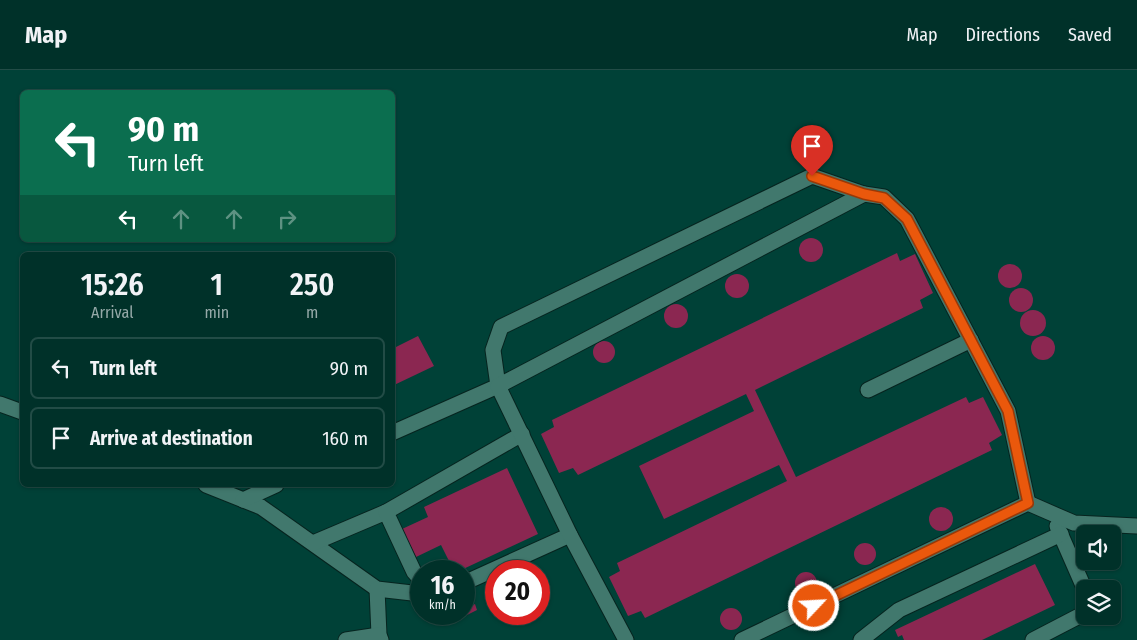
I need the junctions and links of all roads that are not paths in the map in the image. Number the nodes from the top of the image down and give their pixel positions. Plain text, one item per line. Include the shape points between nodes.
1 (864, 194) junction
2 (971, 340) junction
3 (498, 386) junction
4 (868, 390) dead end
5 (0, 404) edge
6 (20, 411) edge
7 (395, 432) edge
8 (522, 434) junction
9 (211, 487) edge
10 (272, 487) edge
11 (243, 500) junction
12 (1028, 503) junction
13 (386, 512) junction
14 (1052, 513) junction
15 (1137, 526) edge
16 (1061, 534) junction
17 (570, 535) junction
18 (313, 543) junction
19 (410, 563) edge
20 (475, 578) edge
21 (1081, 580) edge
22 (377, 589) junction
23 (410, 593) edge
24 (1076, 617) edge
25 (380, 637) edge
26 (346, 640) edge
27 (626, 640) edge
28 (742, 640) edge
29 (861, 640) edge
30 (1034, 640) edge

1 - 2 lane via 884,198 907,219
1 - 3 lane
1 - 3 lane via 812,176 501,327 493,350
2 - 4 lane
2 - 12 lane via 1008,411
3 - 7 lane
3 - 8 lane
5 - 6 lane
8 - 13 lane
8 - 17 lane
9 - 11 lane
10 - 11 lane
11 - 18 lane via 261,507
12 - 14 lane
12 - 28 lane
13 - 18 lane
13 - 19 lane
14 - 15 lane via 1074,523
14 - 16 lane
16 - 21 lane
16 - 29 lane via 899,610
17 - 20 lane
17 - 27 lane
18 - 22 lane
22 - 23 lane
22 - 25 lane
24 - 30 lane
25 - 26 lane

